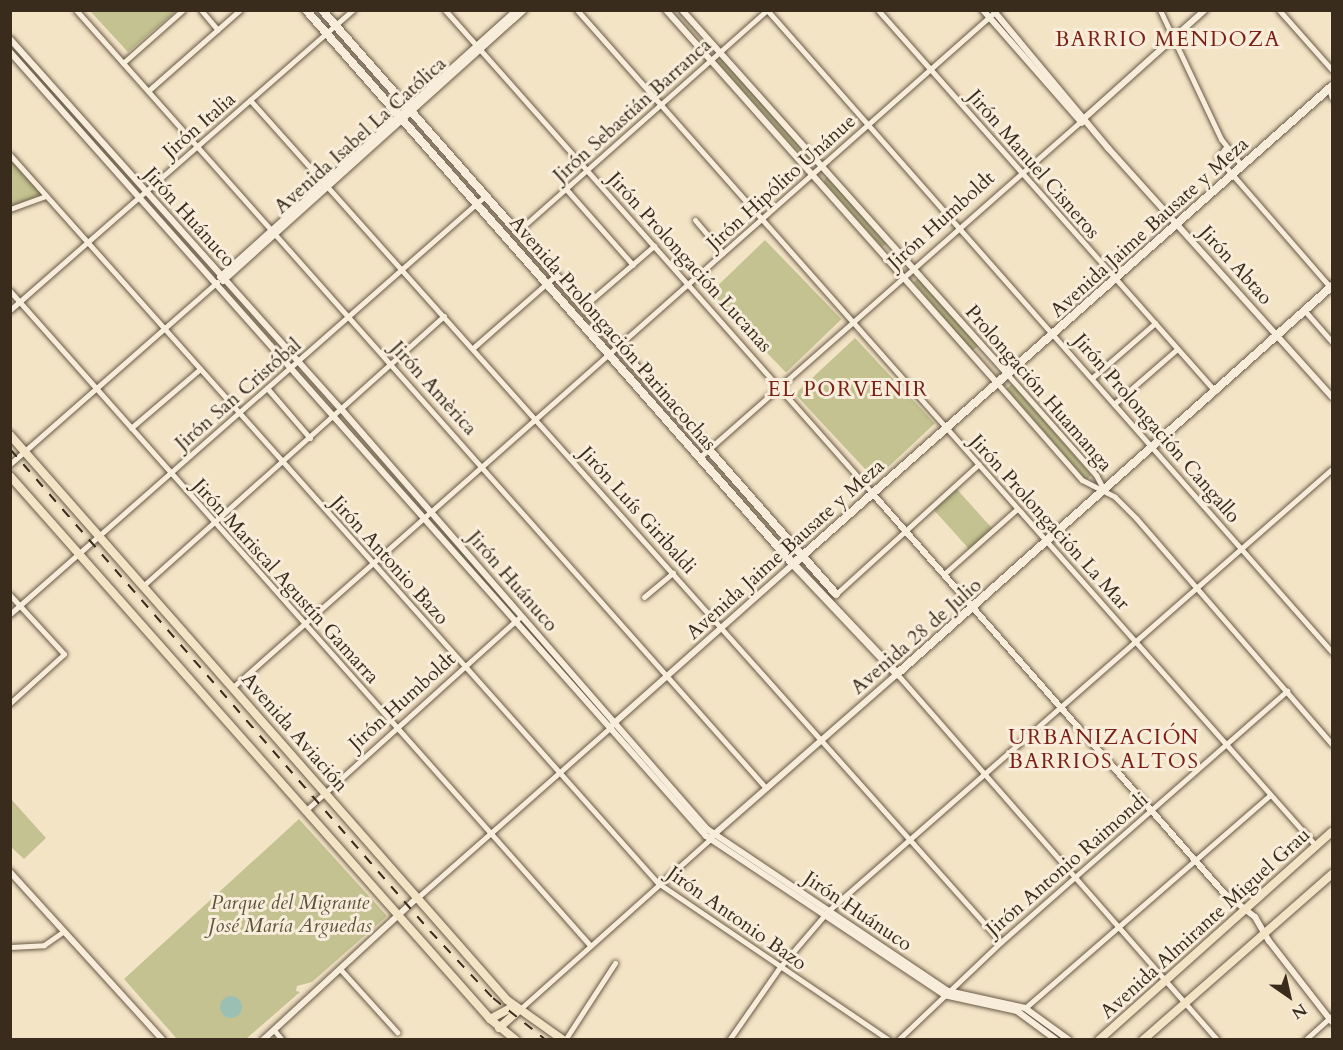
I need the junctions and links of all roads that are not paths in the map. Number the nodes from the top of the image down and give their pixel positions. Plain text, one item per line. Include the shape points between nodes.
1 (76, 10) edge
2 (183, 10) edge
3 (201, 10) edge
4 (240, 10) edge
5 (306, 10) edge
6 (322, 10) edge
7 (353, 10) edge
8 (445, 10) edge
9 (517, 10) edge
10 (524, 10) edge
11 (577, 10) edge
12 (666, 10) edge
13 (682, 10) edge
14 (767, 10) edge
15 (878, 10) edge
16 (983, 10) edge
17 (1160, 10) edge
18 (1205, 10) edge
19 (1279, 10) edge
20 (994, 13) edge
21 (335, 26) junction
22 (218, 30) junction
23 (327, 33) junction
24 (10, 39) edge
25 (1172, 41) junction
26 (478, 48) junction
27 (10, 52) edge
28 (719, 53) junction
29 (710, 61) junction
30 (123, 63) junction
31 (930, 70) junction
32 (1332, 70) edge
33 (1331, 88) edge
34 (148, 91) junction
35 (1332, 98) edge
36 (250, 100) junction
37 (662, 103) junction
38 (409, 109) junction
39 (401, 116) junction
40 (1082, 120) junction
41 (867, 126) junction
42 (197, 146) junction
43 (1226, 147) junction
44 (108, 149) junction
45 (101, 154) junction
46 (10, 155) edge
47 (821, 166) junction
48 (1242, 166) junction
49 (587, 171) junction
50 (1021, 172) junction
51 (812, 174) junction
52 (1233, 174) junction
53 (325, 183) junction
54 (566, 189) junction
55 (146, 192) junction
56 (46, 196) junction
57 (485, 196) junction
58 (139, 198) junction
59 (476, 203) junction
60 (10, 209) edge
61 (763, 218) junction
62 (695, 220) dead end
63 (1178, 223) junction
64 (958, 228) junction
65 (273, 231) junction
66 (517, 232) junction
67 (87, 243) junction
68 (654, 246) junction
69 (723, 253) junction
70 (633, 265) junction
71 (402, 269) junction
72 (912, 269) junction
73 (555, 276) junction
74 (903, 276) junction
75 (223, 278) junction
76 (1115, 279) junction
77 (216, 282) junction
78 (547, 283) junction
79 (688, 284) junction
80 (1332, 287) edge
81 (10, 291) edge
82 (20, 302) junction
83 (583, 307) junction
84 (10, 310) edge
85 (1305, 311) junction
86 (349, 316) junction
87 (444, 316) junction
88 (853, 321) junction
89 (1155, 323) junction
90 (164, 328) junction
91 (1054, 333) junction
92 (1277, 336) junction
93 (1332, 342) edge
94 (617, 347) junction
95 (473, 348) junction
96 (1177, 349) junction
97 (610, 353) junction
98 (297, 361) junction
99 (392, 364) junction
100 (291, 367) junction
101 (200, 369) junction
102 (1007, 374) junction
103 (1092, 378) junction
104 (997, 383) junction
105 (778, 387) junction
106 (96, 388) junction
107 (267, 388) junction
108 (1215, 391) junction
109 (1332, 397) edge
110 (1114, 404) junction
111 (342, 410) junction
112 (239, 413) junction
113 (336, 416) junction
114 (536, 418) junction
115 (131, 428) junction
116 (947, 428) junction
117 (10, 435) edge
118 (310, 438) junction
119 (1151, 447) junction
120 (708, 450) junction
121 (24, 451) junction
122 (700, 456) junction
123 (283, 462) junction
124 (10, 464) edge
125 (979, 464) junction
126 (483, 466) junction
127 (1332, 469) edge
128 (171, 473) junction
129 (10, 476) edge
130 (1104, 490) junction
131 (873, 494) junction
132 (1017, 509) junction
133 (431, 512) junction
134 (425, 517) junction
135 (214, 522) junction
136 (906, 530) junction
137 (100, 535) junction
138 (1046, 542) junction
139 (1242, 548) junction
140 (78, 555) junction
141 (802, 557) junction
142 (373, 563) junction
143 (793, 564) junction
144 (673, 573) junction
145 (944, 574) junction
146 (144, 585) junction
147 (1197, 588) junction
148 (836, 594) joint
149 (10, 595) edge
150 (644, 597) dead end
151 (20, 605) junction
152 (973, 607) junction
153 (10, 614) edge
154 (522, 616) junction
155 (516, 621) junction
156 (304, 624) junction
157 (722, 627) junction
158 (1136, 642) junction
159 (1332, 652) edge
160 (465, 666) junction
161 (897, 674) junction
162 (666, 677) junction
163 (233, 687) junction
164 (1287, 691) junction
165 (10, 703) edge
166 (1062, 706) junction
167 (613, 725) junction
168 (396, 728) junction
169 (821, 740) junction
170 (1227, 743) junction
171 (1332, 744) edge
172 (559, 772) junction
173 (986, 773) junction
174 (766, 788) junction
175 (326, 792) junction
176 (1269, 795) junction
177 (1153, 810) junction
178 (304, 811) junction
179 (1332, 832) edge
180 (489, 833) junction
181 (712, 837) junction
182 (911, 840) junction
183 (1316, 846) junction
184 (1195, 858) junction
185 (10, 872) edge
186 (1332, 874) edge
187 (1076, 876) junction
188 (658, 883) junction
189 (417, 898) junction
190 (1247, 909) junction
191 (826, 913) junction
192 (400, 917) junction
193 (1120, 925) junction
194 (64, 931) junction
195 (1266, 934) junction
196 (1001, 942) junction
197 (589, 944) junction
198 (10, 947) edge
199 (615, 963) dead end
200 (780, 966) junction
201 (341, 970) junction
202 (1166, 981) junction
203 (946, 993) junction
204 (1186, 1003) junction
205 (1025, 1008) junction
206 (519, 1010) junction
207 (490, 1019) junction
208 (1332, 1019) edge
209 (499, 1028) junction
210 (274, 1030) junction
211 (397, 1032) dead end
212 (729, 1039) edge
213 (163, 1040) edge
214 (263, 1040) edge
215 (282, 1040) edge
216 (516, 1040) edge
217 (564, 1040) edge
218 (889, 1040) edge
219 (898, 1040) edge
220 (1056, 1040) edge
221 (1069, 1040) edge
222 (1099, 1040) edge
223 (1143, 1040) edge
224 (1217, 1040) edge
225 (1305, 1040) edge

1 - 30 street, Jirón Amèrica
2 - 30 street
3 - 22 street
4 - 22 street
5 - 23 main road, Avenida Prolongación Parinacochas
6 - 21 main road, Avenida Prolongación Parinacochas
7 - 21 street, Jirón Italia
8 - 26 street, Jirón Prolongación Lucanas
9 - 26 street, Avenida Isabel La Católica
10 - 26 street, Avenida Isabel La Católica
11 - 37 street, Jirón Prolongación La Mar
12 - 29 street, Prolongación Huamanga
13 - 28 street, Prolongación Huamanga
14 - 28 street, Jirón Sebastián Barranca
14 - 41 street, Jirón Prolongación Cangallo
15 - 31 street, Jirón Manuel Cisneros
16 - 20 street, Jirón Abtao
17 - 25 street
18 - 25 street, Jirón Humboldt
19 - 32 street
20 - 31 street, Jirón Hipólito Unánue
20 - 40 street, Jirón Abtao
21 - 23 street, Jirón Italia
21 - 38 main road, Avenida Prolongación Parinacochas
22 - 34 street
23 - 36 street, Jirón Italia
23 - 39 main road, Avenida Prolongación Parinacochas
24 - 44 street, Jirón Huánuco
25 - 40 street, Jirón Humboldt
25 - 43 street
26 - 38 street, Avenida Isabel La Católica
26 - 49 street, Jirón Prolongación Lucanas
27 - 45 street, Jirón Huánuco
28 - 29 street, Jirón Sebastián Barranca
28 - 47 street, Prolongación Huamanga
29 - 37 street, Jirón Sebastián Barranca
29 - 51 street, Prolongación Huamanga
30 - 34 street, Jirón Amèrica
31 - 41 street, Jirón Hipólito Unánue
31 - 50 street, Jirón Manuel Cisneros
33 - 35 street
33 - 48 main road, Avenida Jaime Bausate y Meza
34 - 42 street, Jirón Amèrica
36 - 42 street, Jirón Italia
36 - 53 street, Jirón Luís Giribaldi
37 - 49 street, Jirón Sebastián Barranca
37 - 61 street, Jirón Prolongación La Mar
38 - 39 street, Avenida Isabel La Católica
38 - 57 main road, Avenida Prolongación Parinacochas
39 - 53 street, Avenida Isabel La Católica
39 - 59 main road, Avenida Prolongación Parinacochas
40 - 50 street, Jirón Humboldt
40 - 63 street, Jirón Abtao
41 - 47 street, Jirón Hipólito Unánue
41 - 64 street, Jirón Prolongación Cangallo
42 - 55 street, Jirón Italia
42 - 65 street, Jirón Amèrica
43 - 48 street
43 - 52 street via 1218,157
44 - 45 street
44 - 55 street, Jirón Huánuco
45 - 58 street, Jirón Huánuco
46 - 56 street, Jirón Antonio Bazo
47 - 51 street, Jirón Hipólito Unánue
47 - 72 street, Prolongación Huamanga
48 - 52 main road, Avenida Jaime Bausate y Meza
49 - 54 street, Jirón Sebastián Barranca
49 - 68 street, Jirón Prolongación Lucanas
50 - 64 street, Jirón Humboldt
50 - 76 street, Jirón Manuel Cisneros
51 - 61 street, Jirón Hipólito Unánue
51 - 74 street, Prolongación Huamanga
52 - 63 main road, Avenida Jaime Bausate y Meza
52 - 80 street
53 - 65 street, Avenida Isabel La Católica
53 - 71 street, Jirón Luís Giribaldi
54 - 66 street, Jirón Sebastián Barranca
54 - 70 street
55 - 58 street, Jirón Italia
55 - 75 street, Jirón Huánuco
56 - 60 street
56 - 67 street, Jirón Antonio Bazo
57 - 59 street, Jirón San Cristóbal
57 - 66 main road, Avenida Prolongación Parinacochas
58 - 67 street, Jirón Italia
58 - 77 street, Jirón Huánuco
59 - 71 street, Jirón San Cristóbal
59 - 78 main road, Avenida Prolongación Parinacochas
61 - 69 street, Jirón Hipólito Unánue
61 - 88 street, Jirón Prolongación La Mar
62 - 69 street
63 - 76 main road, Avenida Jaime Bausate y Meza
63 - 92 street, Jirón Abtao
64 - 72 street, Jirón Humboldt
64 - 91 street, Jirón Prolongación Cangallo
65 - 75 street, Avenida Isabel La Católica
65 - 86 street, Jirón Amèrica
66 - 73 main road, Avenida Prolongación Parinacochas
67 - 82 street, Jirón Italia
67 - 90 street, Jirón Antonio Bazo
68 - 70 street
68 - 79 street, Jirón Prolongación Lucanas
69 - 79 street, Jirón Hipólito Unánue
70 - 83 street
71 - 86 street, Jirón San Cristóbal
71 - 87 street, Jirón Luís Giribaldi
72 - 74 street, Jirón Humboldt
72 - 102 street, Prolongación Huamanga
73 - 78 street
73 - 83 main road, Avenida Prolongación Parinacochas
74 - 88 street, Jirón Humboldt
74 - 104 street, Prolongación Huamanga
75 - 77 street, Avenida Isabel La Católica
75 - 98 street, Jirón Huánuco
76 - 89 street, Jirón Manuel Cisneros
76 - 91 main road, Avenida Jaime Bausate y Meza
77 - 90 street, Avenida Isabel La Católica
77 - 100 street, Jirón Huánuco
78 - 95 street
78 - 97 main road, Avenida Prolongación Parinacochas
79 - 94 street, Jirón Hipólito Unánue
79 - 105 street, Jirón Prolongación Lucanas
80 - 85 main road, Avenida 28 de Julio
81 - 82 street, Jirón Mariscal Agustín Gamarra
82 - 84 street, Jirón Italia
82 - 106 street, Jirón Mariscal Agustín Gamarra
83 - 94 main road, Avenida Prolongación Parinacochas
85 - 92 main road, Avenida 28 de Julio
85 - 93 street
86 - 98 street, Jirón San Cristóbal
86 - 99 street, Jirón Amèrica
87 - 95 street, Jirón Luís Giribaldi
87 - 99 street
88 - 105 street, Jirón Humboldt
88 - 116 street, Jirón Prolongación La Mar
89 - 96 street, Jirón Manuel Cisneros
89 - 103 street
90 - 101 street, Jirón Antonio Bazo
90 - 106 street, Avenida Isabel La Católica
91 - 102 main road, Avenida Jaime Bausate y Meza
91 - 103 street, Jirón Prolongación Cangallo
92 - 108 main road, Avenida 28 de Julio
92 - 109 street, Jirón Abtao
94 - 97 street, Jirón Hipólito Unánue
94 - 120 main road, Avenida Prolongación Parinacochas
95 - 114 street, Jirón Luís Giribaldi
96 - 108 street, Jirón Manuel Cisneros
96 - 110 street
97 - 114 street, Jirón Hipólito Unánue
97 - 122 main road, Avenida Prolongación Parinacochas
98 - 100 street, Jirón San Cristóbal
98 - 111 street, Jirón Huánuco
99 - 111 street
99 - 126 street, Jirón Amèrica
100 - 107 street, Jirón San Cristóbal
100 - 113 street, Jirón Huánuco
101 - 112 street, Jirón Antonio Bazo
101 - 115 street
102 - 104 main road, Avenida Jaime Bausate y Meza
102 - 130 street, Prolongación Huamanga via 1096,475
103 - 110 street, Jirón Prolongación Cangallo
104 - 116 main road, Avenida Jaime Bausate y Meza
104 - 130 street, Prolongación Huamanga via 1082,480
105 - 120 street, Jirón Humboldt
105 - 131 street, Jirón Prolongación Lucanas
106 - 115 street, Jirón Mariscal Agustín Gamarra
106 - 121 street, Avenida Isabel La Católica
107 - 112 street, Jirón San Cristóbal
107 - 118 street
108 - 119 main road, Avenida 28 de Julio
110 - 119 street, Jirón Prolongación Cangallo
111 - 113 street
111 - 133 street, Jirón Huánuco
112 - 123 street, Jirón Antonio Bazo
112 - 128 street, Jirón San Cristóbal
113 - 118 street
113 - 134 street, Jirón Huánuco
114 - 126 street, Jirón Hipólito Unánue
114 - 144 street, Jirón Luís Giribaldi
115 - 128 street, Jirón Mariscal Agustín Gamarra
116 - 125 street, Jirón Prolongación La Mar
116 - 131 main road, Avenida Jaime Bausate y Meza
117 - 121 main road, Avenida Aviación
118 - 123 street
119 - 130 main road, Avenida 28 de Julio
119 - 139 street, Jirón Prolongación Cangallo
120 - 122 street, Jirón Humboldt
120 - 141 main road, Avenida Prolongación Parinacochas
121 - 124 street, Avenida Isabel La Católica
121 - 137 main road, Avenida Aviación
122 - 143 main road, Avenida Prolongación Parinacochas
123 - 135 street
123 - 142 street, Jirón Antonio Bazo
125 - 132 street, Jirón Prolongación La Mar
125 - 136 street
126 - 133 street, Jirón Hipólito Unánue
126 - 162 street, Jirón Amèrica
127 - 139 street
128 - 135 street, Jirón Mariscal Agustín Gamarra
128 - 137 street, Jirón San Cristóbal
129 - 140 main road
130 - 138 main road, Avenida 28 de Julio
130 - 147 street via 1115,496
131 - 136 street, Jirón Prolongación Lucanas
131 - 141 main road, Avenida Jaime Bausate y Meza
132 - 138 street, Jirón Prolongación La Mar
132 - 145 street
133 - 134 street, Jirón Hipólito Unánue
133 - 154 street, Jirón Huánuco
134 - 142 street, Jirón Hipólito Unánue
134 - 155 street, Jirón Huánuco
135 - 146 street
135 - 156 street, Jirón Mariscal Agustín Gamarra
136 - 145 street, Jirón Prolongación Lucanas
136 - 148 street
137 - 140 street, Jirón San Cristóbal
137 - 146 main road, Avenida Aviación
138 - 152 main road, Avenida 28 de Julio
138 - 158 street, Jirón Prolongación La Mar
139 - 147 street
139 - 159 street, Jirón Prolongación Cangallo
140 - 151 street, Jirón San Cristóbal
140 - 178 main road
141 - 143 main road, Avenida Jaime Bausate y Meza
141 - 148 main road, Avenida Prolongación Parinacochas
142 - 156 street, Jirón Hipólito Unánue
142 - 160 street, Jirón Antonio Bazo
143 - 157 street, Avenida Jaime Bausate y Meza
143 - 161 main road, Avenida Prolongación Parinacochas
144 - 150 street
144 - 157 street, Jirón Luís Giribaldi
145 - 152 street, Jirón Prolongación Lucanas
146 - 163 main road, Avenida Aviación
147 - 158 street
147 - 164 street
149 - 151 street
151 - 153 street, Jirón San Cristóbal
151 - 165 street via 64,654
152 - 161 main road, Avenida 28 de Julio
152 - 166 street, Jirón Prolongación Lucanas
154 - 155 street, Jirón Humboldt
154 - 167 street, Jirón Huánuco
155 - 160 street, Jirón Humboldt
155 - 167 street, Jirón Huánuco
156 - 163 street, Jirón Hipólito Unánue
156 - 168 street, Jirón Mariscal Agustín Gamarra
157 - 162 street, Avenida Jaime Bausate y Meza
157 - 169 street, Jirón Luís Giribaldi
158 - 166 street
158 - 170 street, Jirón Prolongación La Mar
160 - 168 street, Jirón Humboldt
160 - 172 street, Jirón Antonio Bazo
161 - 169 street, Avenida 28 de Julio
161 - 173 street
162 - 167 street, Avenida Jaime Bausate y Meza
162 - 174 street, Jirón Amèrica
163 - 175 main road, Avenida Aviación
164 - 170 street, Jirón Antonio Raimondi
164 - 171 street
166 - 173 street
166 - 177 street, Jirón Prolongación Lucanas
167 - 172 street, Avenida Jaime Bausate y Meza
167 - 181 street, Jirón Huánuco
168 - 175 street, Jirón Humboldt
168 - 180 street, Jirón Mariscal Agustín Gamarra
169 - 174 street, Avenida 28 de Julio
169 - 182 street, Jirón Luís Giribaldi
170 - 176 street, Jirón Prolongación La Mar
170 - 177 street, Jirón Antonio Raimondi
172 - 180 street, Avenida Jaime Bausate y Meza
172 - 188 street, Jirón Antonio Bazo
173 - 182 street
173 - 187 street
174 - 181 street, Avenida 28 de Julio
175 - 178 street, Jirón Humboldt
175 - 189 main road, Avenida Aviación
176 - 183 street, Jirón Prolongación La Mar
176 - 184 street
177 - 184 street, Jirón Prolongación Lucanas
177 - 187 street, Jirón Antonio Raimondi
178 - 192 main road
179 - 183 main road, Avenida Almirante Miguel Grau
180 - 189 street, Avenida Jaime Bausate y Meza
180 - 197 street, Jirón Mariscal Agustín Gamarra
181 - 188 street, Avenida 28 de Julio
181 - 191 street, Jirón Huánuco
182 - 191 street
182 - 196 street, Jirón Luís Giribaldi
183 - 190 main road, Avenida Almirante Miguel Grau
184 - 190 street, Jirón Prolongación Lucanas via 1223,892
184 - 193 street
185 - 194 street
186 - 195 main road
187 - 193 street
187 - 196 street, Jirón Antonio Raimondi
188 - 197 street, Avenida 28 de Julio
188 - 200 street, Jirón Antonio Bazo
189 - 192 street, Avenida Jaime Bausate y Meza
189 - 206 main road, Avenida Aviación
190 - 195 street, Jirón Prolongación Lucanas
190 - 202 main road, Avenida Almirante Miguel Grau
191 - 200 street
191 - 203 street, Jirón Huánuco
192 - 201 street, Avenida Jaime Bausate y Meza
192 - 207 main road
193 - 202 street
193 - 205 street
194 - 198 street via 44,945
194 - 213 street
195 - 204 main road
195 - 208 street, Jirón Prolongación Lucanas
196 - 203 street, Jirón Antonio Raimondi
197 - 206 street, Avenida 28 de Julio
199 - 217 street
200 - 212 street
200 - 218 street, Jirón Antonio Bazo
201 - 210 street, Avenida Jaime Bausate y Meza
201 - 211 street
202 - 204 street
202 - 222 main road, Avenida Almirante Miguel Grau
203 - 205 street, Jirón Huánuco
203 - 219 street, Jirón Antonio Raimondi
203 - 220 street, Jirón Huánuco via 1017,1011
204 - 223 main road
204 - 224 street
205 - 221 street, Jirón Huánuco
206 - 207 main road, Avenida 28 de Julio via 509,1009
206 - 209 main road, Avenida 28 de Julio
206 - 217 main road, Avenida Aviación
207 - 209 main road
208 - 225 street
209 - 216 main road
210 - 214 street, Avenida Jaime Bausate y Meza
210 - 215 street

